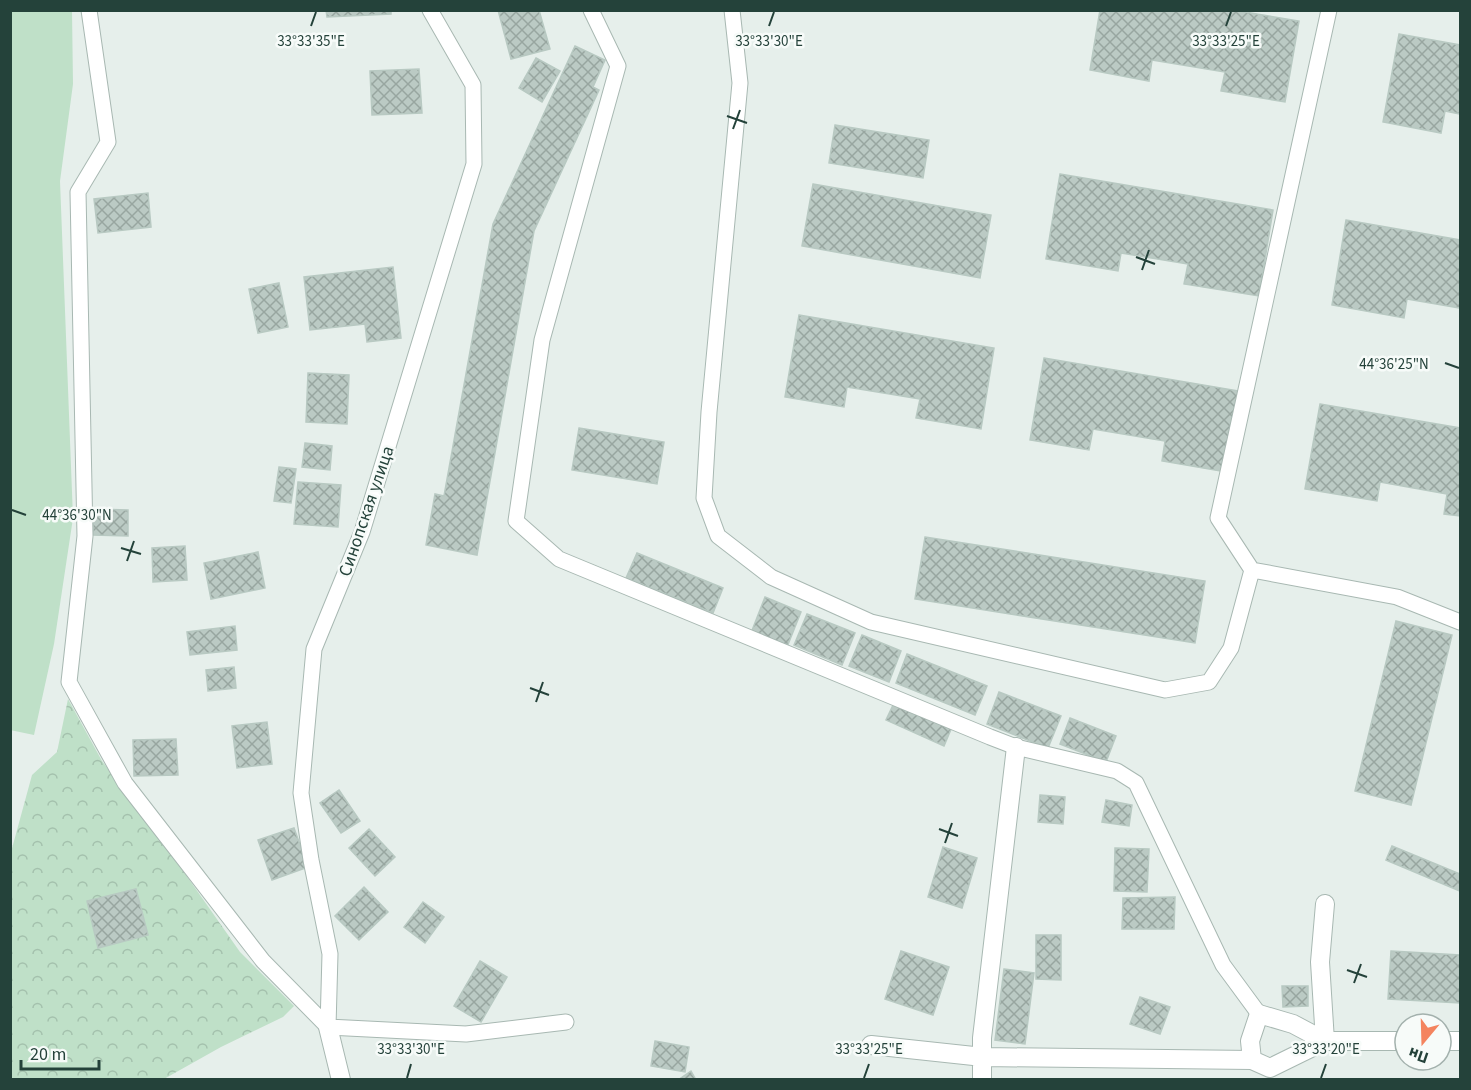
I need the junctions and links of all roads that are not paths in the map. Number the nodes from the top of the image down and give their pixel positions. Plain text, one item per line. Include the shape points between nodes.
1 (89, 10) edge
2 (430, 10) edge
3 (591, 10) edge
4 (732, 10) edge
5 (1329, 10) edge
6 (1252, 570) junction
7 (1461, 622) edge
8 (1016, 747) junction
9 (1325, 904) dead end
10 (1259, 1014) junction
11 (566, 1022) dead end
12 (328, 1027) junction
13 (1325, 1041) junction
14 (1393, 1041) edge
15 (871, 1045) dead end
16 (983, 1057) junction
17 (1252, 1060) junction
18 (1271, 1074) edge
19 (341, 1080) edge
20 (982, 1080) edge

1 - 12 lane via 108,142 78,192 85,536 69,682 125,783 263,961
2 - 12 lane, Синопская улица via 473,85 474,164 362,532 314,649 301,793 330,954
3 - 8 lane via 618,66 542,340 516,520 559,559
4 - 6 lane via 740,83 704,498 718,536 771,577 871,622 1165,690 1209,681 1231,648
5 - 6 lane via 1218,518
6 - 7 lane via 1397,597
8 - 10 lane via 1117,771 1136,783 1223,965
8 - 16 street via 982,1038
9 - 13 street via 1320,962
10 - 13 street via 1293,1024
10 - 17 street via 1250,1041
11 - 12 lane via 466,1034
12 - 19 street
13 - 14 street
13 - 18 street
15 - 16 street
16 - 17 street
16 - 20 street
17 - 18 street

